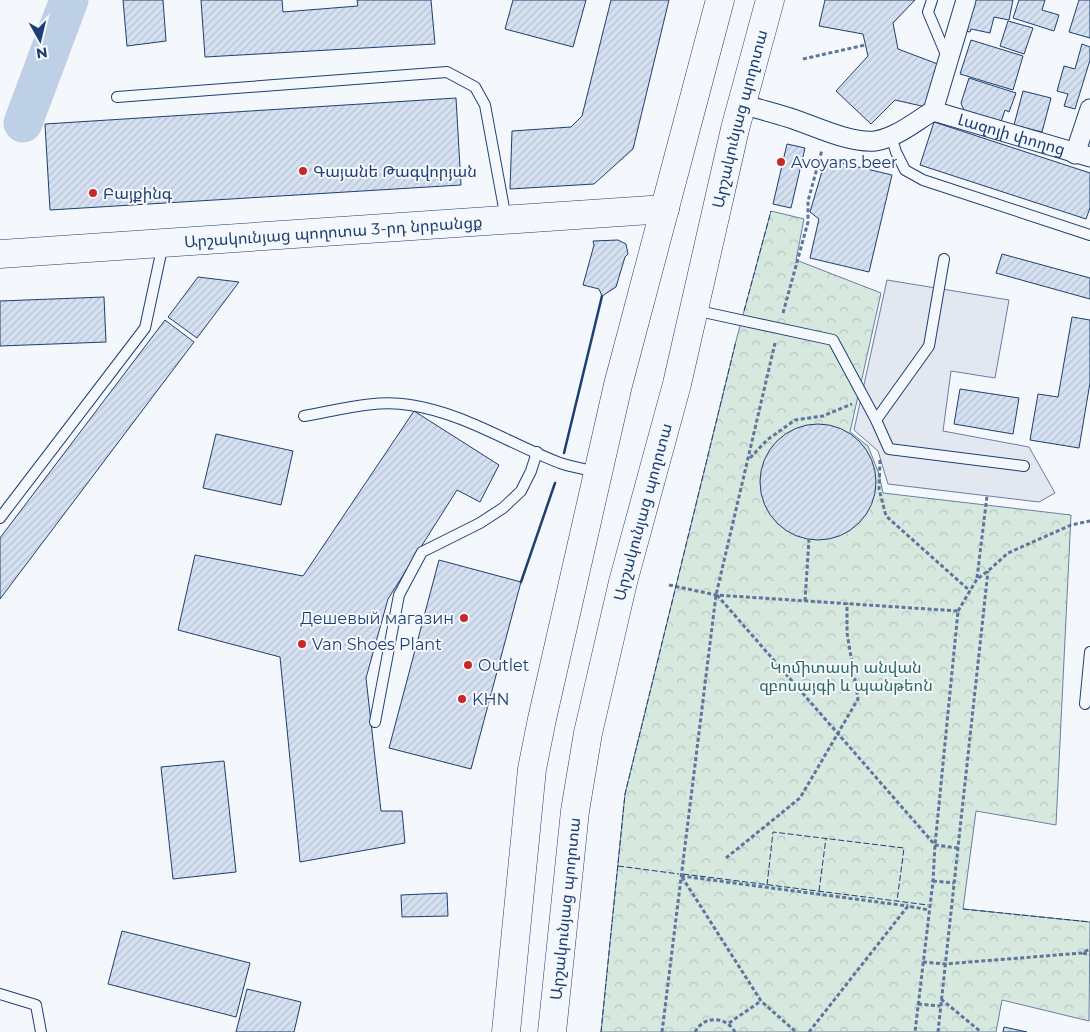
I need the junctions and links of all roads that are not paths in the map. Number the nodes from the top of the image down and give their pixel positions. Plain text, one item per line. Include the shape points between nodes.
1 (720, 0) edge
2 (770, 0) edge
3 (932, 0) edge
4 (966, 0) edge
5 (948, 60) junction
6 (117, 97) dead end
7 (742, 104) junction
8 (1090, 109) edge
9 (933, 111) junction
10 (891, 136) junction
11 (1082, 155) edge
12 (665, 209) junction
13 (506, 220) junction
14 (1090, 235) edge
15 (163, 243) junction
16 (0, 254) edge
17 (944, 259) dead end
18 (693, 310) junction
19 (304, 416) dead end
20 (876, 420) junction
21 (537, 452) junction
22 (1024, 466) dead end
23 (598, 472) junction
24 (0, 518) edge
25 (1090, 652) edge
26 (1085, 704) dead end
27 (375, 722) dead end
28 (0, 994) edge
29 (41, 1032) edge
30 (506, 1032) edge
31 (552, 1032) edge

1 - 12 main road
2 - 7 main road, Արշակունյաց պողոտա
3 - 5 lane via 928,12
4 - 5 street
5 - 9 street
6 - 13 lane via 447,72 475,87 485,105
7 - 10 street via 826,132 858,139 875,141
7 - 18 main road, Արշակունյաց պողոտա
8 - 11 street
9 - 10 street
9 - 11 street, Լազոյի փողոց
10 - 14 lane via 905,170 923,180
12 - 13 main road, Արշակունյաց պողոտա 3-րդ նրբանցք
12 - 23 main road
13 - 15 main road, Արշակունյաց պողոտա 3-րդ նրբանցք
15 - 16 main road, Արշակունյաց պողոտա 3-րդ նրբանցք
15 - 24 lane via 144,328
17 - 20 lane via 929,346
18 - 20 lane via 833,340
18 - 31 main road, Արշակունյաց պողոտա via 678,384 623,582 588,733 575,811
19 - 21 lane via 378,403 410,404 477,425
20 - 22 lane via 889,449
21 - 23 lane via 561,463
21 - 27 lane via 521,491 503,508 422,552 399,595
23 - 30 main road via 532,768
25 - 26 lane
28 - 29 lane via 36,1005

